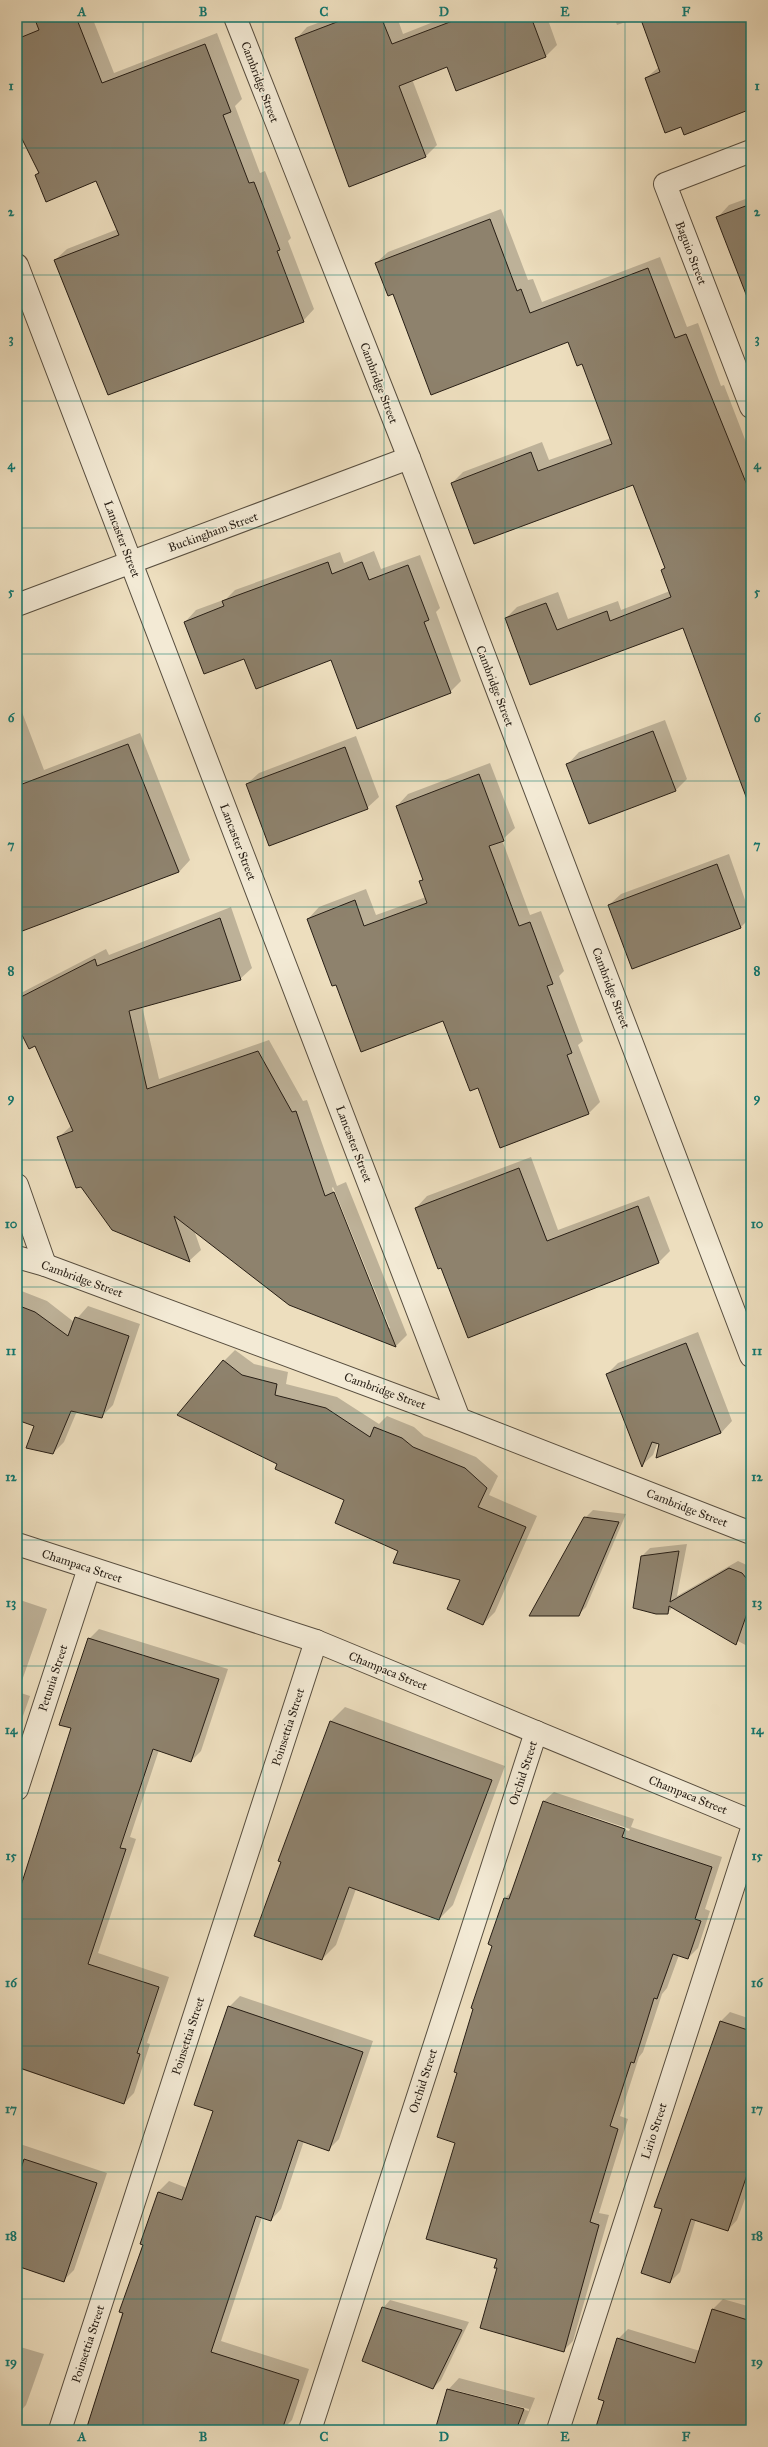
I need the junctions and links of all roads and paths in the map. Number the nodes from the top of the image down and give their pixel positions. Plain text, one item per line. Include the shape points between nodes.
1 (235, 17) edge
2 (751, 150) edge
3 (17, 265) edge
4 (751, 407) edge
5 (409, 458) junction
6 (130, 562) junction
7 (17, 605) edge
8 (17, 1185) edge
9 (17, 1257) edge
10 (45, 1265) junction
11 (751, 1356) edge
12 (459, 1419) junction
13 (751, 1533) edge
14 (17, 1544) edge
15 (89, 1568) junction
16 (316, 1641) junction
17 (536, 1732) junction
18 (17, 1789) edge
19 (751, 1821) edge
20 (751, 1832) edge
21 (60, 2430) edge
22 (310, 2430) edge
23 (558, 2430) edge

1 - 5 street, Cambridge Street
2 - 4 street, Baguio Street via 665,184
3 - 6 street, Lancaster Street
5 - 6 street, Buckingham Street
5 - 11 street, Cambridge Street
6 - 7 street, Buckingham Street
6 - 12 street, Lancaster Street
8 - 10 street
9 - 10 street, Cambridge Street
10 - 12 street, Cambridge Street
12 - 13 street, Cambridge Street
14 - 15 street, Champaca Street
15 - 16 street, Champaca Street
15 - 18 street, Petunia Street
16 - 17 street, Champaca Street
16 - 21 street, Poinsettia Street
17 - 19 street, Champaca Street
17 - 22 street, Orchid Street
20 - 23 street, Lirio Street

